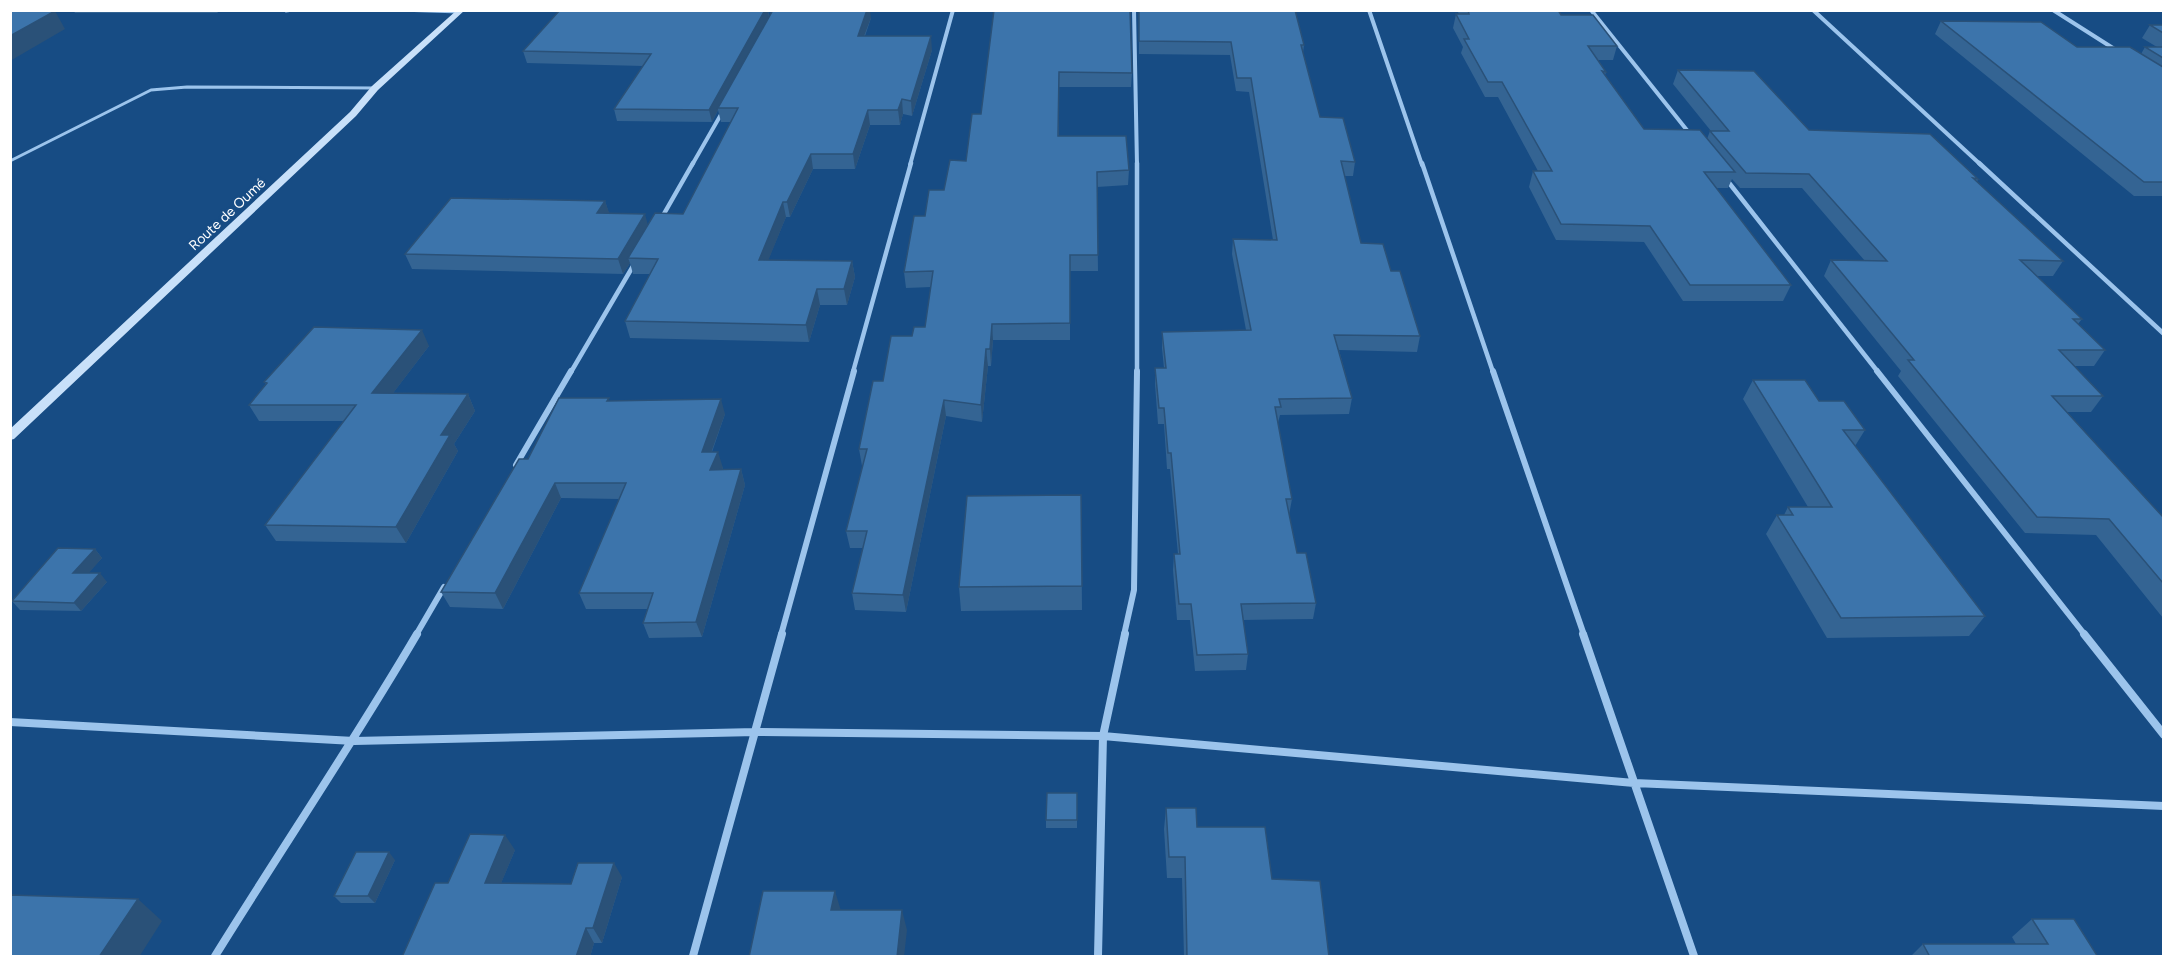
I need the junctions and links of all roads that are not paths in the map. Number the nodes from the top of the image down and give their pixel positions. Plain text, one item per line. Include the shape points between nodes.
1 (293, 10) edge
2 (399, 10) edge
3 (953, 10) edge
4 (1134, 10) edge
5 (1369, 10) edge
6 (1591, 10) edge
7 (1813, 10) edge
8 (2053, 10) edge
9 (286, 11) edge
10 (461, 11) edge
11 (2124, 56) edge
12 (375, 88) junction
13 (728, 102) edge
14 (1692, 137) edge
15 (10, 161) edge
16 (1721, 173) edge
17 (657, 224) edge
18 (639, 255) edge
19 (2163, 334) edge
20 (10, 436) edge
21 (512, 472) edge
22 (451, 576) edge
23 (10, 722) edge
24 (756, 732) junction
25 (2163, 735) edge
26 (1103, 736) junction
27 (354, 741) junction
28 (1634, 783) junction
29 (2163, 806) edge
30 (215, 957) edge
31 (693, 957) edge
32 (1098, 957) edge
33 (1694, 957) edge

1 - 9 lane
2 - 10 lane
3 - 24 street
4 - 26 street via 1138,244 1134,590
5 - 28 street
6 - 14 street
7 - 19 street
8 - 11 street
10 - 12 street, Route de Oumé
12 - 15 lane via 151,90
12 - 20 street, Route de Oumé via 353,114
13 - 17 street
16 - 25 street
18 - 21 street
22 - 27 street
23 - 27 street
24 - 26 street
24 - 27 street
24 - 31 street
26 - 28 street
26 - 32 street
27 - 30 street via 331,770
28 - 29 street
28 - 33 street

